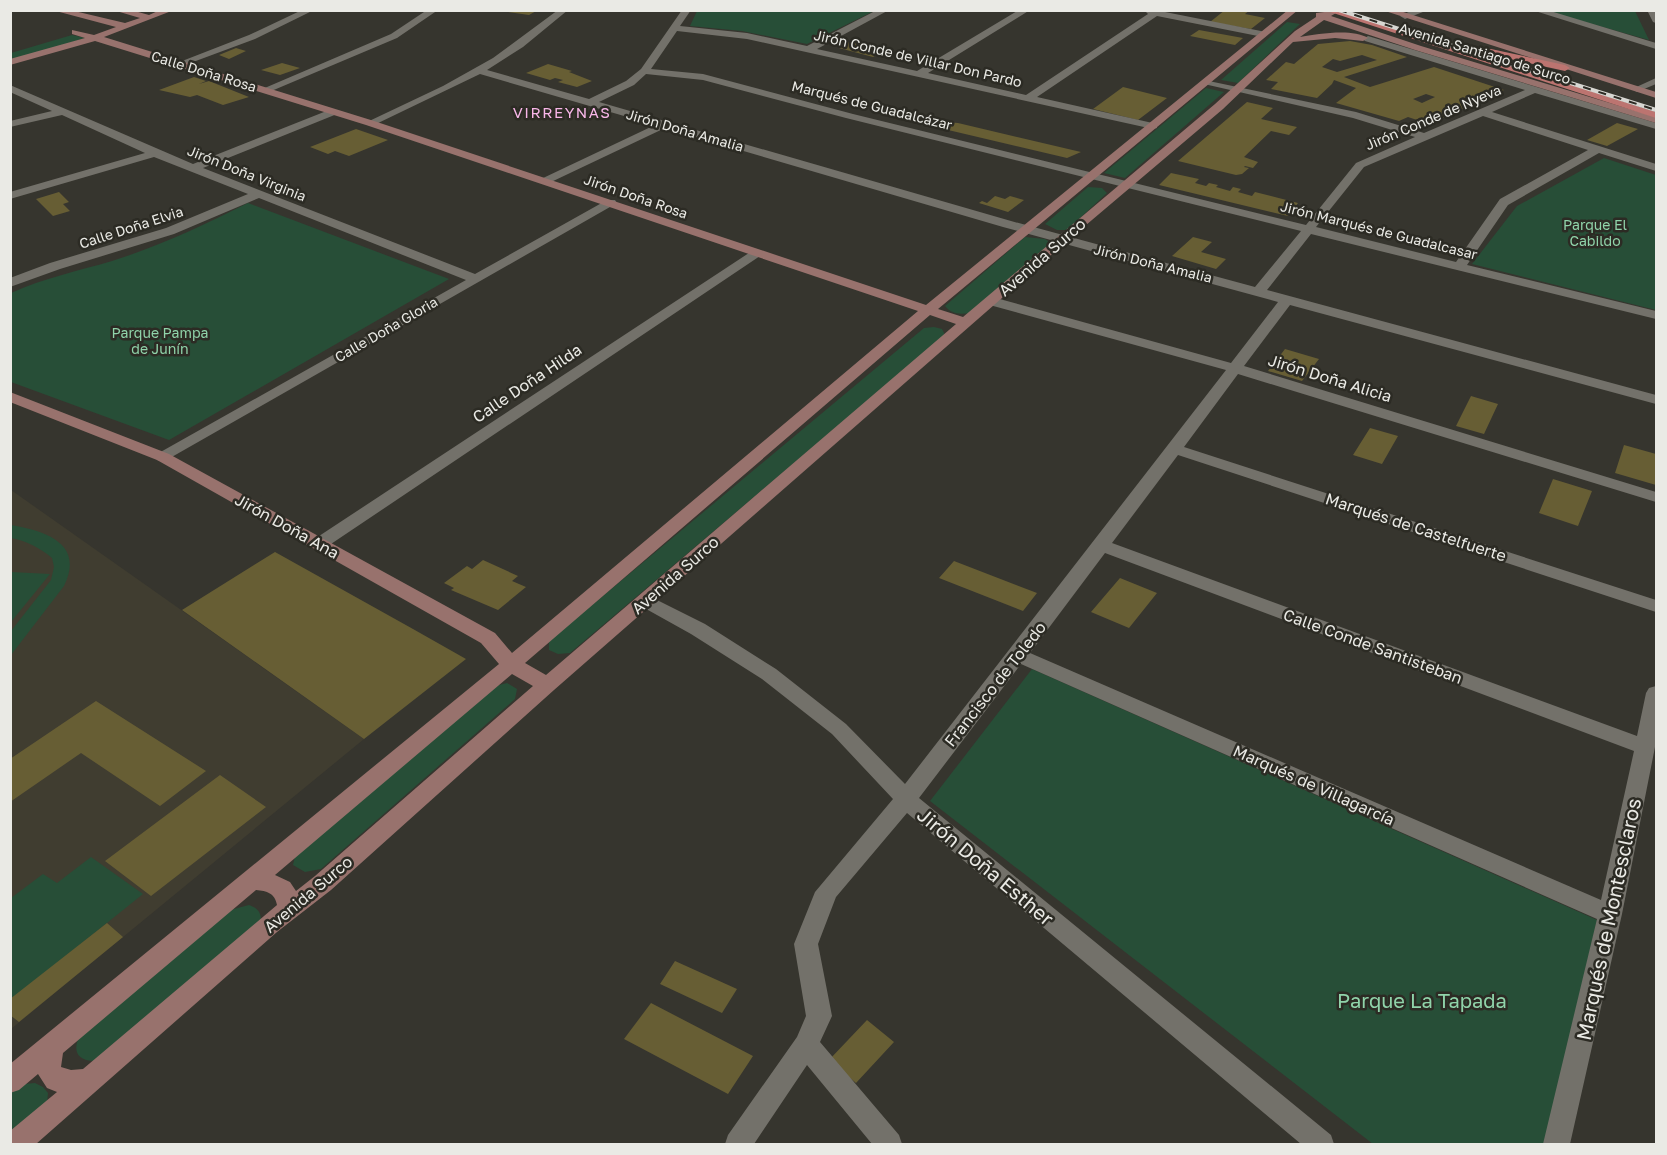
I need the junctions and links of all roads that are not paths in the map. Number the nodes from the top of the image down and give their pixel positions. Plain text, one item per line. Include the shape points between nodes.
1 (56, 10) edge
2 (117, 10) edge
3 (170, 10) edge
4 (310, 10) edge
5 (434, 10) edge
6 (564, 10) edge
7 (687, 10) edge
8 (885, 10) edge
9 (1026, 10) edge
10 (1294, 10) edge
11 (1306, 10) edge
12 (1424, 10) edge
13 (1536, 10) edge
14 (1651, 10) edge
15 (134, 12) edge
16 (1152, 12) edge
17 (1330, 12) edge
18 (1382, 12) edge
19 (1405, 16) junction
20 (151, 18) junction
21 (1656, 20) edge
22 (105, 22) junction
23 (126, 27) junction
24 (675, 28) junction
25 (75, 32) junction
26 (1263, 34) junction
27 (94, 38) junction
28 (1368, 39) junction
29 (1291, 42) junction
30 (1656, 46) edge
31 (1418, 48) junction
32 (809, 49) junction
33 (10, 51) edge
34 (1491, 52) junction
35 (10, 62) edge
36 (182, 63) junction
37 (1565, 68) junction
38 (478, 70) junction
39 (644, 71) junction
40 (919, 74) junction
41 (1656, 81) edge
42 (1208, 82) junction
43 (10, 88) edge
44 (1239, 88) junction
45 (1637, 89) junction
46 (265, 90) junction
47 (1535, 90) junction
48 (1656, 95) edge
49 (1027, 99) junction
50 (591, 102) junction
51 (1656, 102) edge
52 (61, 112) junction
53 (333, 112) junction
54 (1482, 112) junction
55 (1656, 115) edge
56 (1656, 120) edge
57 (370, 123) junction
58 (10, 124) edge
59 (665, 124) junction
60 (1153, 126) junction
61 (1656, 126) edge
62 (1425, 137) junction
63 (1598, 149) junction
64 (155, 153) junction
65 (192, 168) junction
66 (1656, 168) edge
67 (1093, 175) junction
68 (545, 181) junction
69 (1130, 184) junction
70 (258, 195) junction
71 (10, 196) edge
72 (610, 203) junction
73 (1311, 229) junction
74 (1026, 230) junction
75 (1062, 239) junction
76 (755, 253) junction
77 (1460, 266) junction
78 (475, 279) junction
79 (10, 283) edge
80 (1259, 291) junction
81 (1287, 299) junction
82 (991, 301) junction
83 (928, 310) junction
84 (1656, 315) edge
85 (968, 323) junction
86 (1234, 368) junction
87 (10, 396) edge
88 (1656, 400) edge
89 (1175, 448) junction
90 (163, 457) junction
91 (1656, 497) edge
92 (320, 544) junction
93 (1101, 545) junction
94 (645, 600) junction
95 (1656, 606) edge
96 (1018, 655) junction
97 (510, 664) junction
98 (547, 685) junction
99 (1656, 693) edge
100 (1645, 747) junction
101 (906, 800) junction
102 (250, 881) junction
103 (289, 908) junction
104 (1610, 914) junction
105 (806, 1045) junction
106 (52, 1047) junction
107 (91, 1080) junction
108 (10, 1081) edge
109 (16, 1144) edge
110 (738, 1144) edge
111 (889, 1144) edge
112 (1320, 1144) edge
113 (1557, 1144) edge

1 - 22 main road
2 - 15 main road
3 - 20 main road
4 - 36 street
5 - 46 street via 394,36
6 - 38 street via 538,32
7 - 24 street
8 - 32 street
9 - 40 street
10 - 26 main road, Avenida Surco
11 - 17 main road, Avenida Santiago de Surco
12 - 19 street
13 - 30 street
14 - 21 street
15 - 20 main road
15 - 22 main road
16 - 26 street
16 - 49 street
17 - 29 main road, Avenida Surco
17 - 31 main road, Avenida Santiago de Surco
17 - 55 main road, Avenida Santiago de Surco
18 - 19 main road, Avenida Santiago de Surco
18 - 34 main road, Avenida Santiago de Surco
19 - 37 main road, Avenida Santiago de Surco
20 - 23 main road
22 - 23 main road
22 - 25 main road
23 - 27 main road
24 - 32 street, Jirón Conde de Villar Don Pardo via 727,32
24 - 39 street
25 - 27 main road, Calle Doña Rosa
25 - 33 main road
26 - 42 main road, Avenida Surco
27 - 35 main road
27 - 36 main road, Calle Doña Rosa
28 - 29 main road via 1326,36
28 - 31 main road
28 - 47 street
29 - 44 main road, Avenida Surco
31 - 56 main road, Avenida Santiago de Surco
32 - 40 street, Jirón Conde de Villar Don Pardo
34 - 37 main road
34 - 51 main road, Avenida Santiago de Surco
36 - 46 main road, Calle Doña Rosa
37 - 45 main road, Avenida Santiago de Surco
38 - 50 street, Jirón Doña Amalia
38 - 57 street
39 - 50 street via 630,83
39 - 67 street, Marqués de Guadalcázar via 703,77
40 - 49 street, Jirón Conde de Villar Don Pardo
41 - 45 street
42 - 44 street
42 - 60 main road, Avenida Surco
43 - 52 street, Jirón Doña Virginia
44 - 62 street via 1347,112
44 - 69 main road, Avenida Surco
45 - 48 main road, Avenida Santiago de Surco
46 - 53 main road, Calle Doña Rosa
47 - 54 street, Jirón Conde de Nyeva
47 - 61 street
49 - 60 street, Jirón Conde de Villar Don Pardo
50 - 59 street, Jirón Doña Amalia
52 - 58 street
52 - 64 street, Jirón Doña Virginia
53 - 57 main road, Jirón Doña Rosa
53 - 65 street
54 - 62 street, Jirón Conde de Nyeva
54 - 63 street
57 - 68 main road, Jirón Doña Rosa
59 - 68 street
59 - 74 street, Jirón Doña Amalia
60 - 67 main road, Avenida Surco
62 - 73 street, Jirón Conde de Nyeva via 1357,168
63 - 66 street
63 - 77 street via 1504,202
64 - 65 street, Jirón Doña Virginia
64 - 71 street
65 - 70 street, Jirón Doña Virginia
67 - 69 street, Jirón Marqués de Guadalcasar
67 - 74 main road, Avenida Surco
68 - 72 main road, Jirón Doña Rosa
69 - 73 street, Jirón Marqués de Guadalcasar
69 - 75 main road, Avenida Surco
70 - 78 street, Jirón Doña Virginia
70 - 79 street, Calle Doña Elvia via 170,231
72 - 76 main road, Jirón Doña Rosa
72 - 78 street, Calle Doña Gloria
73 - 77 street, Jirón Marqués de Guadalcasar
73 - 80 street, Jirón Conde de Nyeva
74 - 75 street, Jirón Doña Amalia
74 - 83 main road, Avenida Surco
75 - 80 street, Jirón Doña Amalia
75 - 82 main road, Avenida Surco
76 - 83 main road, Jirón Doña Rosa
76 - 92 street, Calle Doña Hilda
77 - 84 street, Jirón Marqués de Guadalcasar
78 - 90 street, Calle Doña Gloria
80 - 81 street, Jirón Doña Amalia
81 - 86 street, Francisco de Toledo
81 - 88 street, Jirón Doña Amalia
82 - 85 main road, Avenida Surco
82 - 86 street, Jirón Doña Alicia
83 - 85 main road
83 - 97 main road, Avenida Surco
85 - 94 main road, Avenida Surco
86 - 89 street, Francisco de Toledo
86 - 91 street, Jirón Doña Alicia
87 - 90 main road, Jirón Doña Ana
89 - 93 street, Francisco de Toledo
89 - 95 street, Marqués de Castelfuerte
90 - 92 main road, Jirón Doña Ana
92 - 97 main road, Jirón Doña Ana via 488,638
93 - 96 street, Francisco de Toledo
93 - 100 street, Calle Conde Santisteban
94 - 98 main road, Avenida Surco
94 - 101 street, Jirón Doña Esther via 769,674 839,729
96 - 101 street, Francisco de Toledo
96 - 104 street, Marqués de Villagarcía
97 - 98 main road, Jirón Doña Ana
97 - 102 main road, Avenida Surco
98 - 103 main road, Avenida Surco via 323,883
99 - 100 street, Marqués de Montesclaros
100 - 104 street, Marqués de Montesclaros
101 - 105 street, Francisco de Toledo via 827,892 806,944 819,1016
101 - 112 street, Jirón Doña Esther
102 - 103 main road via 279,886 289,899
102 - 106 main road, Avenida Surco
103 - 107 main road, Avenida Surco
104 - 113 street, Marqués de Montesclaros
105 - 110 street
105 - 111 street
106 - 107 main road via 48,1069 53,1077 62,1083
106 - 108 main road, Avenida Surco
107 - 109 main road, Avenida Surco

